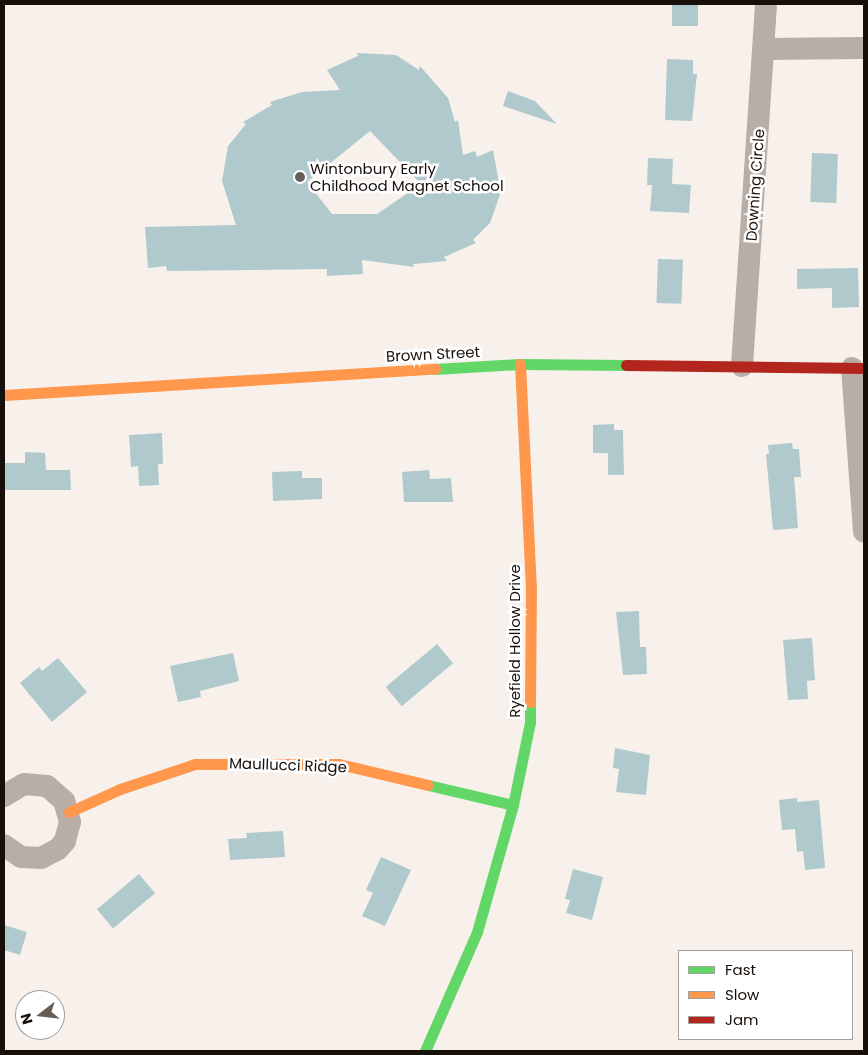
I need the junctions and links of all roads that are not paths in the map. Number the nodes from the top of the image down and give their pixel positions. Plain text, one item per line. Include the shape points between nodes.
1 (766, 4) edge
2 (864, 48) edge
3 (764, 49) junction
4 (520, 364) junction
5 (742, 366) junction
6 (858, 368) edge
7 (4, 395) edge
8 (864, 532) edge
9 (4, 796) edge
10 (512, 805) junction
11 (69, 812) junction
12 (4, 845) edge
13 (425, 1051) edge

1 - 3 street, Downing Circle
2 - 3 street
3 - 5 street, Downing Circle
4 - 5 street, Brown Street
4 - 7 street, Brown Street
4 - 10 street, Ryefield Hollow Drive via 532,652 530,722
5 - 6 street, Brown Street
6 - 8 street
9 - 11 street via 24,784 46,786 64,801
10 - 11 street, Maullucci Ridge via 339,764 245,762 195,764 120,789
10 - 13 street, Ryefield Hollow Drive via 477,932
11 - 12 street via 65,841 50,854 30,859 21,857

